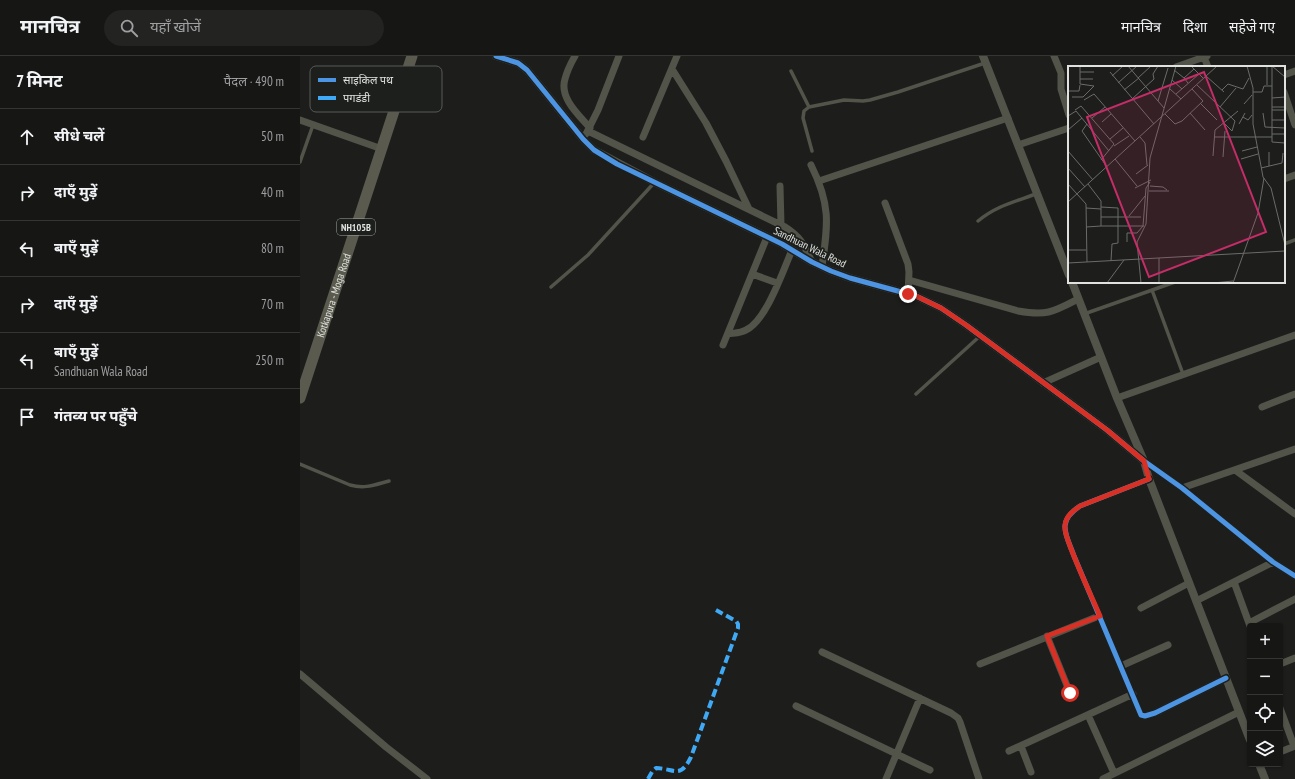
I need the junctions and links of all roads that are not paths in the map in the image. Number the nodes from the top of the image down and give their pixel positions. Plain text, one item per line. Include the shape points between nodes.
1 (412, 56) edge
2 (496, 56) edge
3 (575, 56) edge
4 (619, 56) edge
5 (676, 56) edge
6 (1054, 56) edge
7 (1206, 57) edge
8 (985, 58) edge
9 (409, 66) edge
10 (1179, 66) edge
11 (672, 69) junction
12 (791, 71) dead end
13 (1295, 71) edge
14 (1285, 75) edge
15 (1285, 95) edge
16 (1067, 104) edge
17 (809, 107) junction
18 (394, 112) edge
19 (1008, 118) junction
20 (300, 120) edge
21 (313, 125) junction
22 (1295, 125) edge
23 (1068, 128) edge
24 (589, 129) junction
25 (643, 137) dead end
26 (583, 139) junction
27 (1018, 145) junction
28 (382, 149) junction
29 (812, 151) dead end
30 (300, 162) edge
31 (811, 165) dead end
32 (1295, 175) edge
33 (1285, 179) edge
34 (819, 180) junction
35 (654, 182) junction
36 (780, 186) dead end
37 (1037, 194) junction
38 (885, 203) dead end
39 (749, 209) junction
40 (978, 221) dead end
41 (781, 225) junction
42 (768, 237) junction
43 (1295, 240) edge
44 (1285, 244) edge
45 (792, 250) junction
46 (1066, 258) edge
47 (812, 262) junction
48 (822, 266) junction
49 (1068, 269) edge
50 (752, 274) junction
51 (909, 280) junction
52 (777, 283) junction
53 (1072, 283) edge
54 (1172, 283) edge
55 (551, 287) dead end
56 (1152, 290) junction
57 (908, 294) junction
58 (1078, 299) junction
59 (1084, 314) junction
60 (728, 334) junction
61 (1295, 335) edge
62 (980, 336) junction
63 (723, 345) dead end
64 (1101, 357) junction
65 (1183, 374) junction
66 (1043, 382) junction
67 (916, 394) dead end
68 (1295, 394) edge
69 (300, 398) edge
70 (1117, 398) junction
71 (1262, 407) dead end
72 (1295, 449) edge
73 (1144, 461) junction
74 (300, 464) edge
75 (1235, 470) junction
76 (1149, 479) junction
77 (389, 481) dead end
78 (1182, 488) junction
79 (1295, 514) edge
80 (1273, 562) junction
81 (1295, 576) edge
82 (1234, 582) junction
83 (1189, 583) junction
84 (1295, 599) edge
85 (1196, 601) junction
86 (1141, 608) dead end
87 (1100, 616) junction
88 (1250, 623) edge
89 (1252, 623) edge
90 (1047, 636) junction
91 (1168, 646) dead end
92 (822, 652) dead end
93 (1295, 658) edge
94 (1283, 663) edge
95 (980, 664) dead end
96 (1121, 666) junction
97 (300, 674) edge
98 (1226, 678) junction
99 (1070, 693) dead end
100 (1133, 694) junction
101 (920, 698) junction
102 (796, 706) dead end
103 (1239, 712) junction
104 (1088, 715) junction
105 (1283, 716) edge
106 (1247, 732) edge
107 (1020, 746) junction
108 (1294, 746) edge
109 (1009, 751) dead end
110 (1283, 751) edge
111 (896, 754) junction
112 (1260, 767) edge
113 (930, 770) dead end
114 (1031, 772) dead end
115 (1114, 773) junction
116 (428, 779) edge
117 (886, 779) edge
118 (979, 779) edge
119 (1103, 779) edge
120 (1265, 779) edge

1 - 9 highway, Kotkapura - Moga Road / NH105B
2 - 26 street, Sandhuan Wala Road via 518,63 527,70
3 - 24 street via 564,79 564,86 569,102
4 - 24 street
5 - 11 street
6 - 16 street via 1061,73 1061,89
7 - 10 street
8 - 17 lane via 898,92 870,100 844,100
8 - 19 street
11 - 25 street
11 - 39 street via 706,123
12 - 17 lane
13 - 14 street
15 - 22 street
17 - 29 lane via 804,111 802,118
18 - 28 highway, Kotkapura - Moga Road / NH105B
19 - 27 street
19 - 34 street
20 - 21 street
21 - 28 street
21 - 30 lane
23 - 27 street
24 - 26 street
24 - 39 street
26 - 35 street, Sandhuan Wala Road via 594,150
27 - 37 street
28 - 69 highway, Kotkapura - Moga Road / NH105B
31 - 34 street
32 - 33 street
34 - 48 street via 826,203 827,218
35 - 42 street, Sandhuan Wala Road
35 - 55 lane via 588,255
36 - 41 street
37 - 40 lane via 991,210
37 - 46 street
38 - 51 street via 906,256
39 - 41 street
41 - 47 street via 803,242
42 - 45 street, Sandhuan Wala Road
42 - 50 street
43 - 44 lane
45 - 47 street, Sandhuan Wala Road
45 - 52 street
46 - 49 street
47 - 48 street, Sandhuan Wala Road
48 - 57 street, Sandhuan Wala Road via 850,278
50 - 52 street
50 - 60 street
51 - 57 street
51 - 58 street via 1032,314 1046,313
52 - 60 street via 759,319 745,331
53 - 58 street
54 - 56 lane
56 - 59 lane
56 - 65 lane
57 - 62 street, Sandhuan Wala Road via 941,308
58 - 59 street
59 - 64 street
60 - 63 street
61 - 65 street
62 - 66 street, Sandhuan Wala Road
62 - 67 lane
64 - 66 street
64 - 70 street
65 - 70 street
66 - 73 street, Sandhuan Wala Road
68 - 71 street
70 - 73 street
72 - 75 street
73 - 76 street
73 - 78 street
74 - 77 lane via 358,487 364,488
75 - 78 street
75 - 79 street
76 - 83 street
76 - 87 street via 1080,506 1067,517 1065,532
78 - 80 street
80 - 81 street
80 - 82 street
82 - 85 street
82 - 88 street
83 - 85 street
83 - 86 street
84 - 89 street
85 - 98 street
87 - 90 street
87 - 96 street
90 - 95 street
90 - 99 street
91 - 96 street
92 - 101 street
93 - 94 street
96 - 100 street
97 - 116 street
98 - 100 street via 1145,716 1139,712
98 - 103 street
100 - 104 street
101 - 111 street
101 - 118 street via 958,718
102 - 111 street
103 - 106 street
103 - 115 street
104 - 107 street
104 - 115 street
105 - 108 street
107 - 109 street
107 - 114 street
108 - 110 street
111 - 113 street
111 - 117 street
112 - 120 street
115 - 119 street

